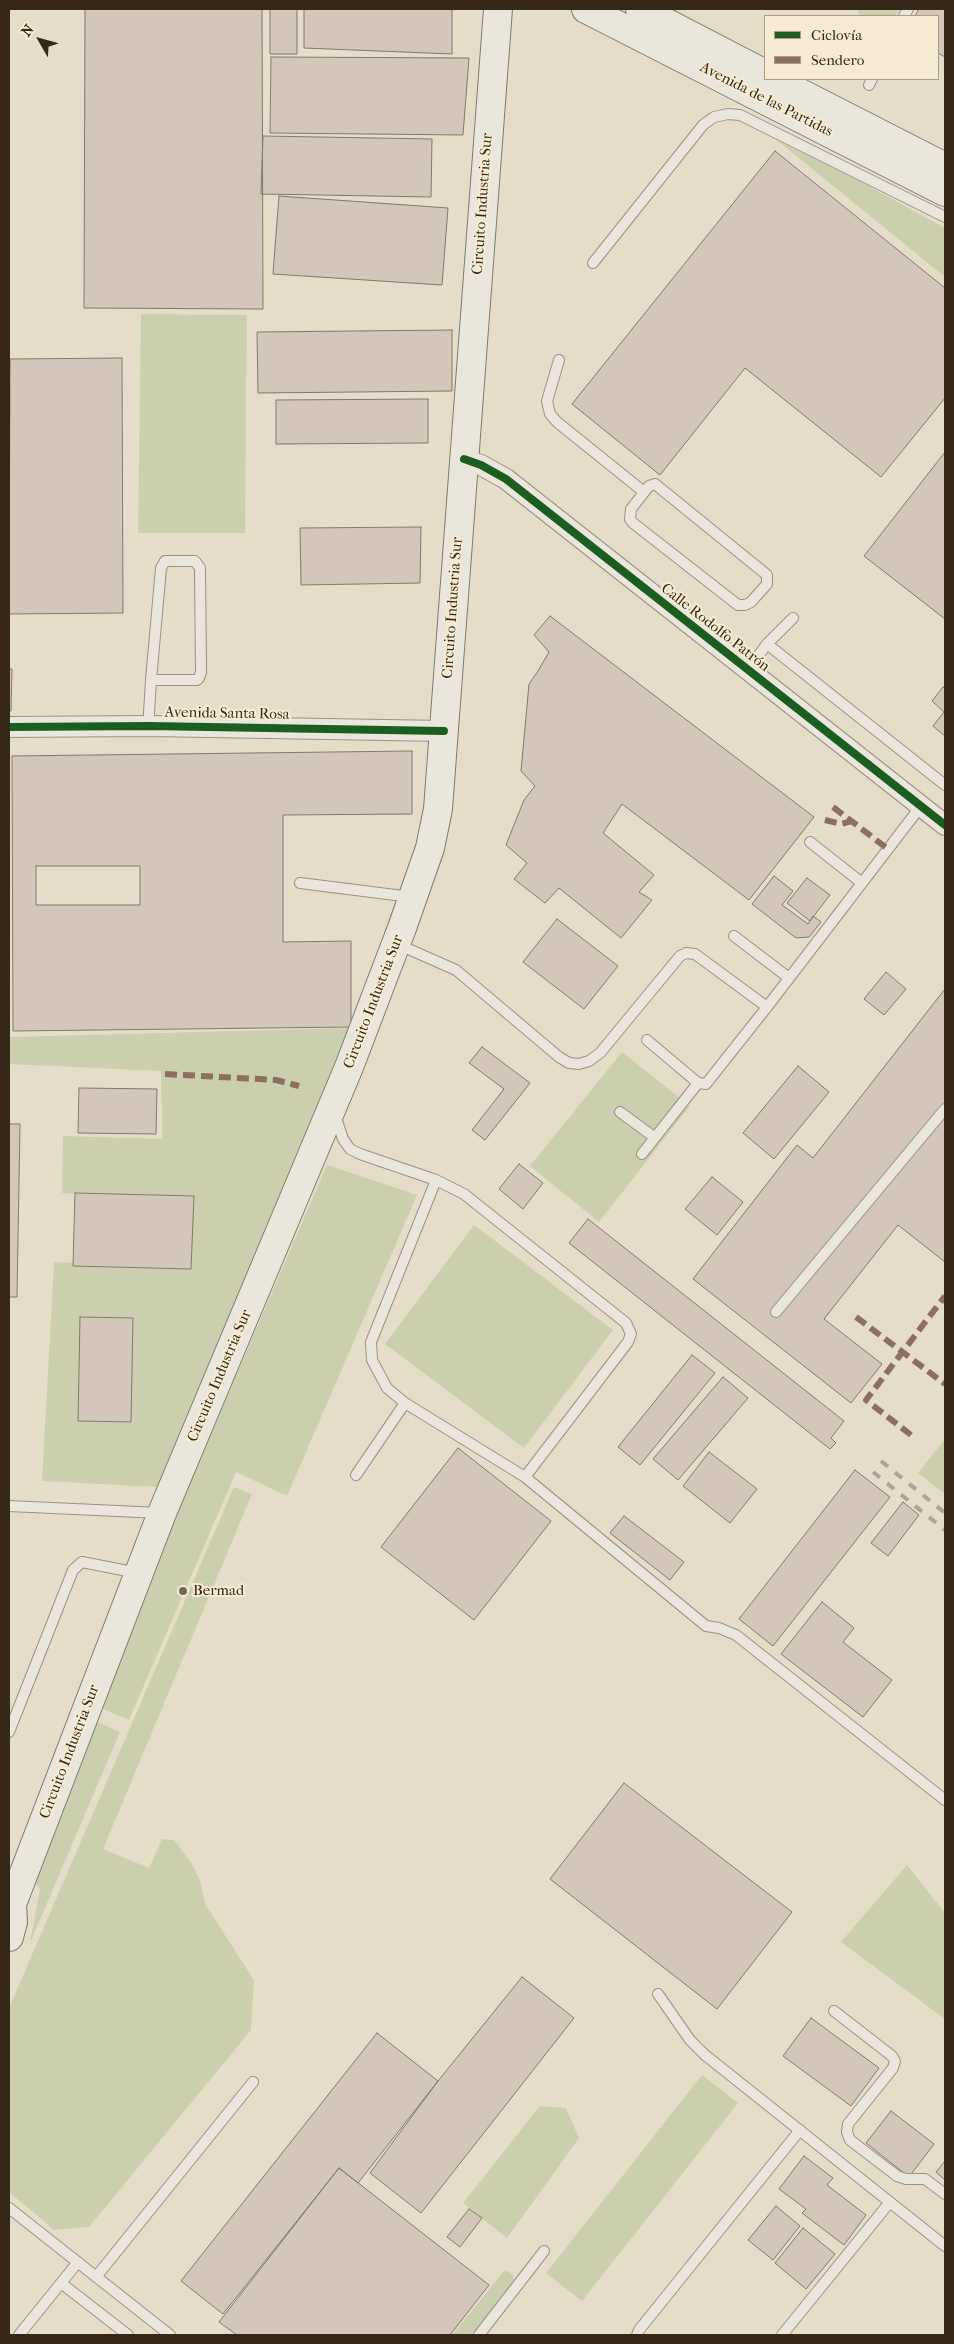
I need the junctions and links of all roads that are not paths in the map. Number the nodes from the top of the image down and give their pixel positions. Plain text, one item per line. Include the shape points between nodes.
1 (498, 9) edge
2 (586, 9) edge
3 (640, 9) edge
4 (764, 73) edge
5 (775, 80) edge
6 (945, 167) edge
7 (945, 192) edge
8 (945, 217) edge
9 (593, 263) dead end
10 (559, 360) dead end
11 (464, 459) junction
12 (644, 492) junction
13 (793, 618) dead end
14 (767, 644) junction
15 (747, 671) junction
16 (151, 680) junction
17 (149, 726) junction
18 (9, 727) edge
19 (444, 731) junction
20 (945, 785) edge
21 (921, 806) junction
22 (945, 825) edge
23 (810, 842) dead end
24 (862, 882) junction
25 (300, 883) dead end
26 (412, 897) junction
27 (734, 936) dead end
28 (396, 944) junction
29 (789, 978) junction
30 (767, 1007) junction
31 (647, 1040) dead end
32 (698, 1083) junction
33 (332, 1108) junction
34 (945, 1109) edge
35 (620, 1112) dead end
36 (654, 1138) junction
37 (642, 1154) dead end
38 (436, 1180) junction
39 (776, 1312) dead end
40 (405, 1403) junction
41 (356, 1475) dead end
42 (525, 1477) junction
43 (9, 1506) edge
44 (162, 1514) junction
45 (139, 1573) junction
46 (9, 1732) edge
47 (945, 1800) edge
48 (10, 1903) edge
49 (9, 1937) edge
50 (658, 1994) dead end
51 (834, 2010) dead end
52 (253, 2082) dead end
53 (800, 2130) junction
54 (945, 2194) edge
55 (890, 2202) junction
56 (9, 2208) edge
57 (945, 2246) edge
58 (544, 2251) dead end
59 (78, 2262) junction
60 (96, 2277) junction
61 (61, 2283) junction
62 (19, 2335) edge
63 (128, 2335) edge
64 (170, 2335) edge
65 (479, 2335) edge
66 (637, 2335) edge
67 (782, 2335) edge

1 - 11 main road, Circuito Industria Sur
2 - 7 main road, Avenida de las Partidas
3 - 4 main road, Avenida de las Partidas
5 - 6 main road, Avenida de las Partidas
8 - 9 lane via 740,115 728,114 714,117 704,125
10 - 12 lane via 547,401 550,414
11 - 15 street, Calle Rodolfo Patrón via 481,464 506,479
11 - 19 main road, Circuito Industria Sur
12 - 12 lane via 631,509 633,523 738,605 746,605 761,592 768,578 763,570 657,486 650,486
13 - 14 lane
14 - 15 lane
14 - 20 lane
15 - 21 street, Calle Rodolfo Patrón
16 - 16 lane via 161,568 165,562 195,561 200,568 199,678
16 - 17 lane
17 - 18 street, Avenida Santa Rosa
17 - 19 street, Avenida Santa Rosa
19 - 26 main road, Circuito Industria Sur via 438,808 430,848
21 - 22 street, Calle Rodolfo Patrón
21 - 24 lane
23 - 24 lane
24 - 29 lane
25 - 26 lane
26 - 28 main road, Circuito Industria Sur
27 - 29 lane
28 - 30 lane via 456,970 569,1063 589,1061 600,1053 680,956 686,953 695,954
28 - 33 main road, Circuito Industria Sur
29 - 30 lane
30 - 32 lane via 708,1082
31 - 32 lane
32 - 36 lane
33 - 38 lane via 350,1149
33 - 44 main road, Circuito Industria Sur
34 - 39 lane
35 - 36 lane
36 - 37 lane
38 - 40 lane via 371,1342 372,1360 380,1377 387,1388
38 - 42 lane via 472,1200 626,1323 631,1334
40 - 41 lane
40 - 42 lane
42 - 47 lane via 706,1626 736,1635
43 - 44 lane
44 - 45 main road, Circuito Industria Sur
45 - 46 lane via 82,1562 73,1570
45 - 48 main road, Circuito Industria Sur
48 - 49 main road, Circuito Industria Sur via 13,1922
50 - 53 lane via 686,2034 705,2054
51 - 54 lane via 892,2056 895,2062 848,2124 850,2140 897,2176 906,2180 925,2179
52 - 60 lane
53 - 55 lane
53 - 66 lane
55 - 57 lane
55 - 67 lane
56 - 59 lane
58 - 65 lane
59 - 60 lane
59 - 61 lane
60 - 64 lane
61 - 62 lane
61 - 63 lane

